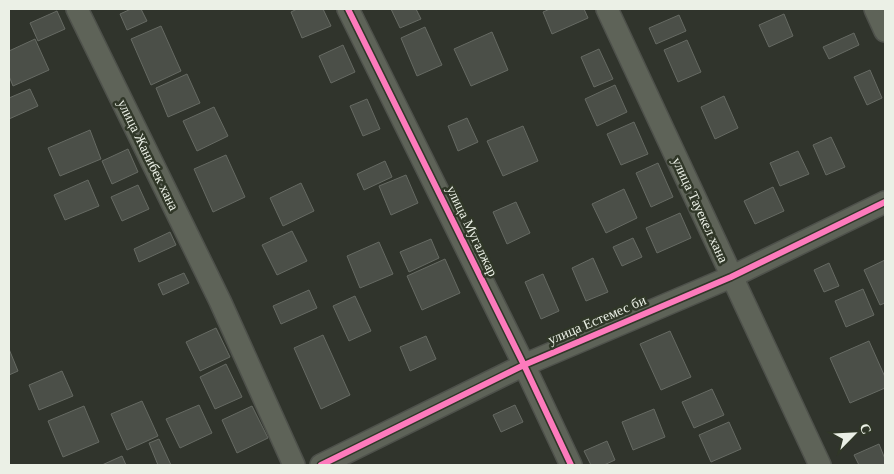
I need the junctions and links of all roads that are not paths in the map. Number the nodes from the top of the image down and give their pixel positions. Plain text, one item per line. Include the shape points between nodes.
1 (76, 9) edge
2 (348, 9) edge
3 (607, 9) edge
4 (874, 9) edge
5 (885, 32) edge
6 (885, 202) edge
7 (731, 276) junction
8 (524, 365) junction
9 (294, 465) edge
10 (321, 465) edge
11 (571, 465) edge
12 (820, 465) edge

1 - 9 street, улица Жанибек хана via 220,301
2 - 8 street, улица Мугалжар
3 - 7 street, улица Тауекел хана
4 - 5 street
6 - 7 street, улица Естемес би
7 - 8 street, улица Естемес би
7 - 12 street, улица Тауекел хана
8 - 10 street, улица Естемес би
8 - 11 street, улица Мугалжар

